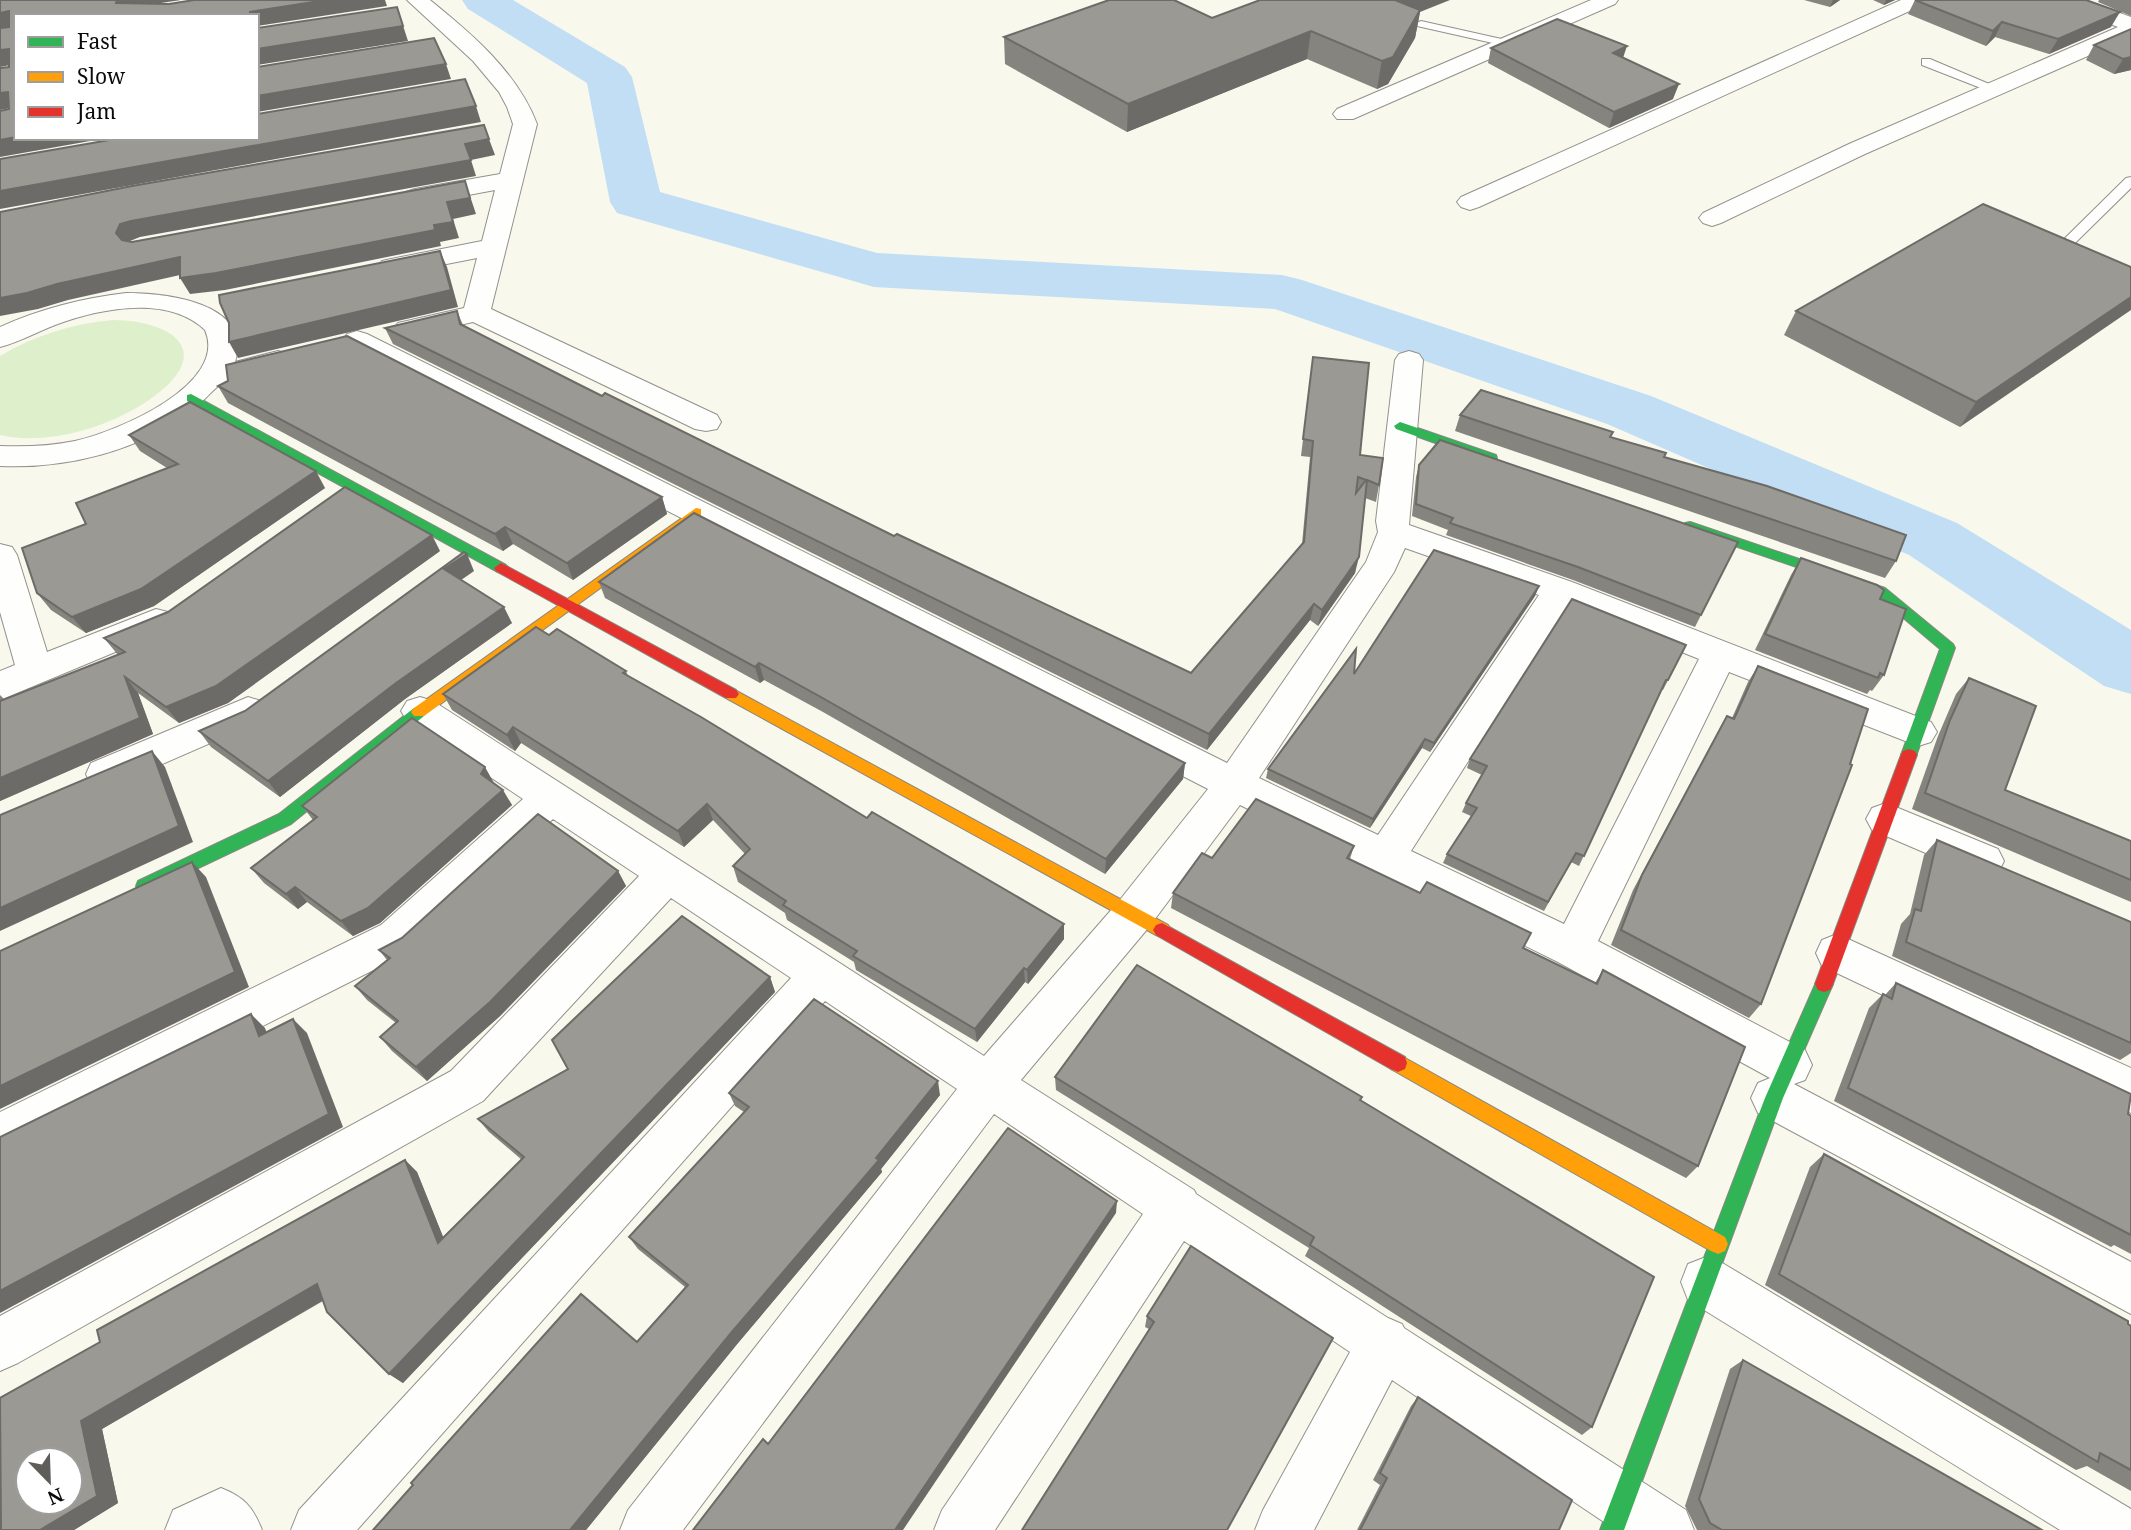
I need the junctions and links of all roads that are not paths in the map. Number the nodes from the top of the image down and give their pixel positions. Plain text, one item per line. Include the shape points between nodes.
1 (1608, 0) edge
2 (1918, 0) edge
3 (2065, 0) edge
4 (416, 7) edge
5 (1421, 24) dead end
6 (2130, 31) edge
7 (466, 40) junction
8 (1506, 43) junction
9 (440, 45) edge
10 (1926, 62) dead end
11 (499, 80) junction
12 (472, 85) dead end
13 (1995, 89) junction
14 (1345, 114) dead end
15 (525, 124) junction
16 (498, 129) dead end
17 (509, 180) junction
18 (2131, 181) edge
19 (386, 202) edge
20 (1470, 202) dead end
21 (1712, 218) dead end
22 (492, 247) junction
23 (360, 273) edge
24 (2131, 274) edge
25 (228, 300) edge
26 (189, 308) junction
27 (476, 313) junction
28 (0, 338) edge
29 (304, 353) edge
30 (1409, 360) dead end
31 (212, 376) junction
32 (191, 398) junction
33 (706, 422) dead end
34 (1400, 426) junction
35 (0, 456) edge
36 (1504, 462) edge
37 (353, 486) junction
38 (320, 509) edge
39 (696, 512) junction
40 (1672, 520) edge
41 (1394, 532) junction
42 (470, 550) junction
43 (0, 555) edge
44 (438, 573) edge
45 (1560, 590) junction
46 (568, 603) junction
47 (178, 609) edge
48 (1720, 654) junction
49 (35, 670) junction
50 (0, 686) edge
51 (275, 692) edge
52 (420, 711) junction
53 (1918, 732) junction
54 (1234, 784) junction
55 (76, 786) edge
56 (551, 797) junction
57 (1886, 819) junction
58 (1386, 856) junction
59 (668, 873) junction
60 (2021, 877) edge
61 (124, 896) edge
62 (1134, 914) junction
63 (1573, 949) junction
64 (1837, 953) junction
65 (822, 974) junction
66 (1782, 1081) junction
67 (989, 1084) junction
68 (2131, 1091) edge
69 (0, 1136) edge
70 (1177, 1208) junction
71 (1712, 1263) junction
72 (2131, 1289) edge
73 (1384, 1342) junction
74 (0, 1345) edge
75 (1617, 1515) edge
76 (193, 1530) edge
77 (234, 1530) edge
78 (319, 1530) edge
79 (648, 1530) edge
80 (962, 1530) edge
81 (1283, 1530) edge
82 (1666, 1530) edge
83 (2112, 1530) edge

1 - 8 street
2 - 20 street
3 - 6 street via 2128,23
4 - 7 street
5 - 8 lane
6 - 13 street
7 - 9 street
7 - 11 street
8 - 14 street
10 - 13 lane
11 - 12 street
11 - 15 street via 521,108
13 - 21 street
15 - 16 street
15 - 17 street
17 - 19 street
17 - 22 street
18 - 24 lane via 2059,243
22 - 23 street
22 - 27 street
25 - 26 street
26 - 28 street via 138,288 35,321
26 - 31 street via 211,319 222,335 223,354
27 - 33 street
27 - 39 street via 344,343
29 - 31 street
30 - 34 street
31 - 32 street
32 - 35 street via 154,422 108,441 57,454
32 - 37 street
34 - 36 street
34 - 41 street
37 - 38 street
37 - 42 street
39 - 46 street
39 - 54 street
40 - 53 street via 1880,591 1948,648
41 - 45 street
41 - 54 street via 1382,564
42 - 44 street
42 - 46 street
43 - 49 street
45 - 48 street
45 - 58 street
46 - 52 street
46 - 62 street
47 - 49 street
48 - 53 street
48 - 63 street
49 - 50 street
51 - 55 street via 242,715
52 - 56 street
52 - 61 street via 285,819
53 - 57 street
54 - 58 street
54 - 62 street
56 - 59 street
56 - 69 street via 396,938
57 - 60 street
57 - 64 street
58 - 63 street
59 - 65 street
59 - 74 street via 467,1086
62 - 67 street
62 - 71 street
63 - 66 street
64 - 66 street
64 - 68 street
65 - 67 street
65 - 78 street
66 - 71 street
66 - 72 street
67 - 70 street
67 - 79 street
70 - 73 street
70 - 80 street
71 - 75 street
71 - 83 street
73 - 75 street
73 - 81 street
75 - 82 street
76 - 77 street via 221,1516

